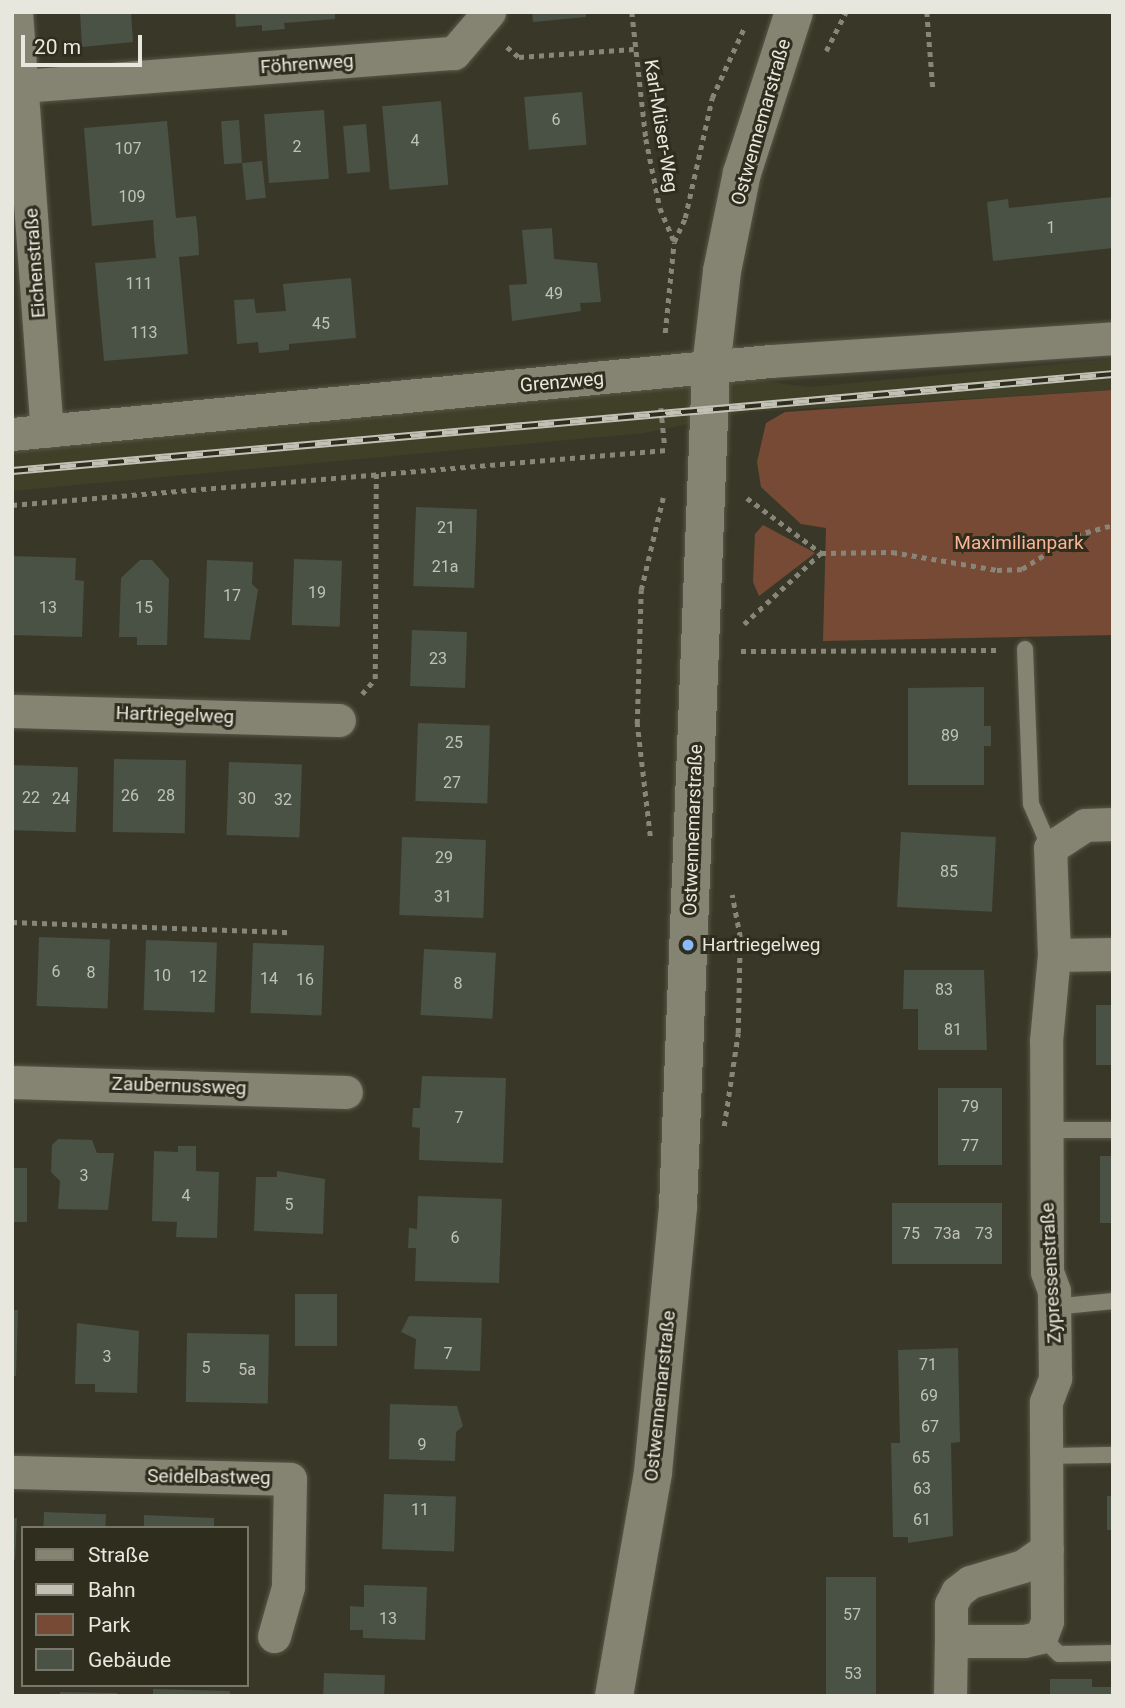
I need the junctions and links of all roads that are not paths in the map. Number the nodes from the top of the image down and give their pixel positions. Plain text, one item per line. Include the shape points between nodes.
1 (16, 12) edge
2 (794, 12) edge
3 (485, 20) edge
4 (22, 86) junction
5 (1113, 338) edge
6 (711, 368) junction
7 (47, 431) junction
8 (12, 434) edge
9 (1025, 649) road end
10 (12, 711) edge
11 (339, 720) road end
12 (1113, 824) edge
13 (1050, 848) junction
14 (1113, 954) edge
15 (1054, 955) junction
16 (12, 1082) edge
17 (346, 1092) dead end
18 (1046, 1130) junction
19 (1113, 1130) edge
20 (1113, 1301) edge
21 (1054, 1307) junction
22 (1113, 1455) edge
23 (1047, 1456) junction
24 (12, 1472) edge
25 (1047, 1549) junction
26 (274, 1636) dead end
27 (1041, 1637) junction
28 (951, 1641) junction
29 (1113, 1653) edge
30 (614, 1696) edge
31 (950, 1696) edge

1 - 4 street, Eichenstraße
2 - 6 street, Ostwennemarstraße via 742,173 722,271
3 - 4 street, Föhrenweg via 454,53
4 - 7 street, Eichenstraße
5 - 6 street, Grenzweg
6 - 7 street, Grenzweg
6 - 30 street, Ostwennemarstraße via 678,1207 653,1472
7 - 8 street, Grenzweg
9 - 13 lane, Zypressenstraße via 1031,804
10 - 11 street, Hartriegelweg
12 - 13 street via 1085,825
13 - 15 street, Zypressenstraße
14 - 15 street
15 - 18 street, Zypressenstraße
16 - 17 street, Zaubernussweg
18 - 19 lane
18 - 21 street, Zypressenstraße via 1047,1272
20 - 21 lane
21 - 23 street, Zypressenstraße
22 - 23 lane
23 - 25 street, Zypressenstraße
24 - 26 street, Seidelbastweg via 290,1479 288,1587
25 - 27 street, Zypressenstraße via 1047,1621
25 - 28 street via 1023,1566 970,1582 957,1592 951,1604
27 - 28 street
27 - 29 lane via 1059,1654
28 - 31 street

